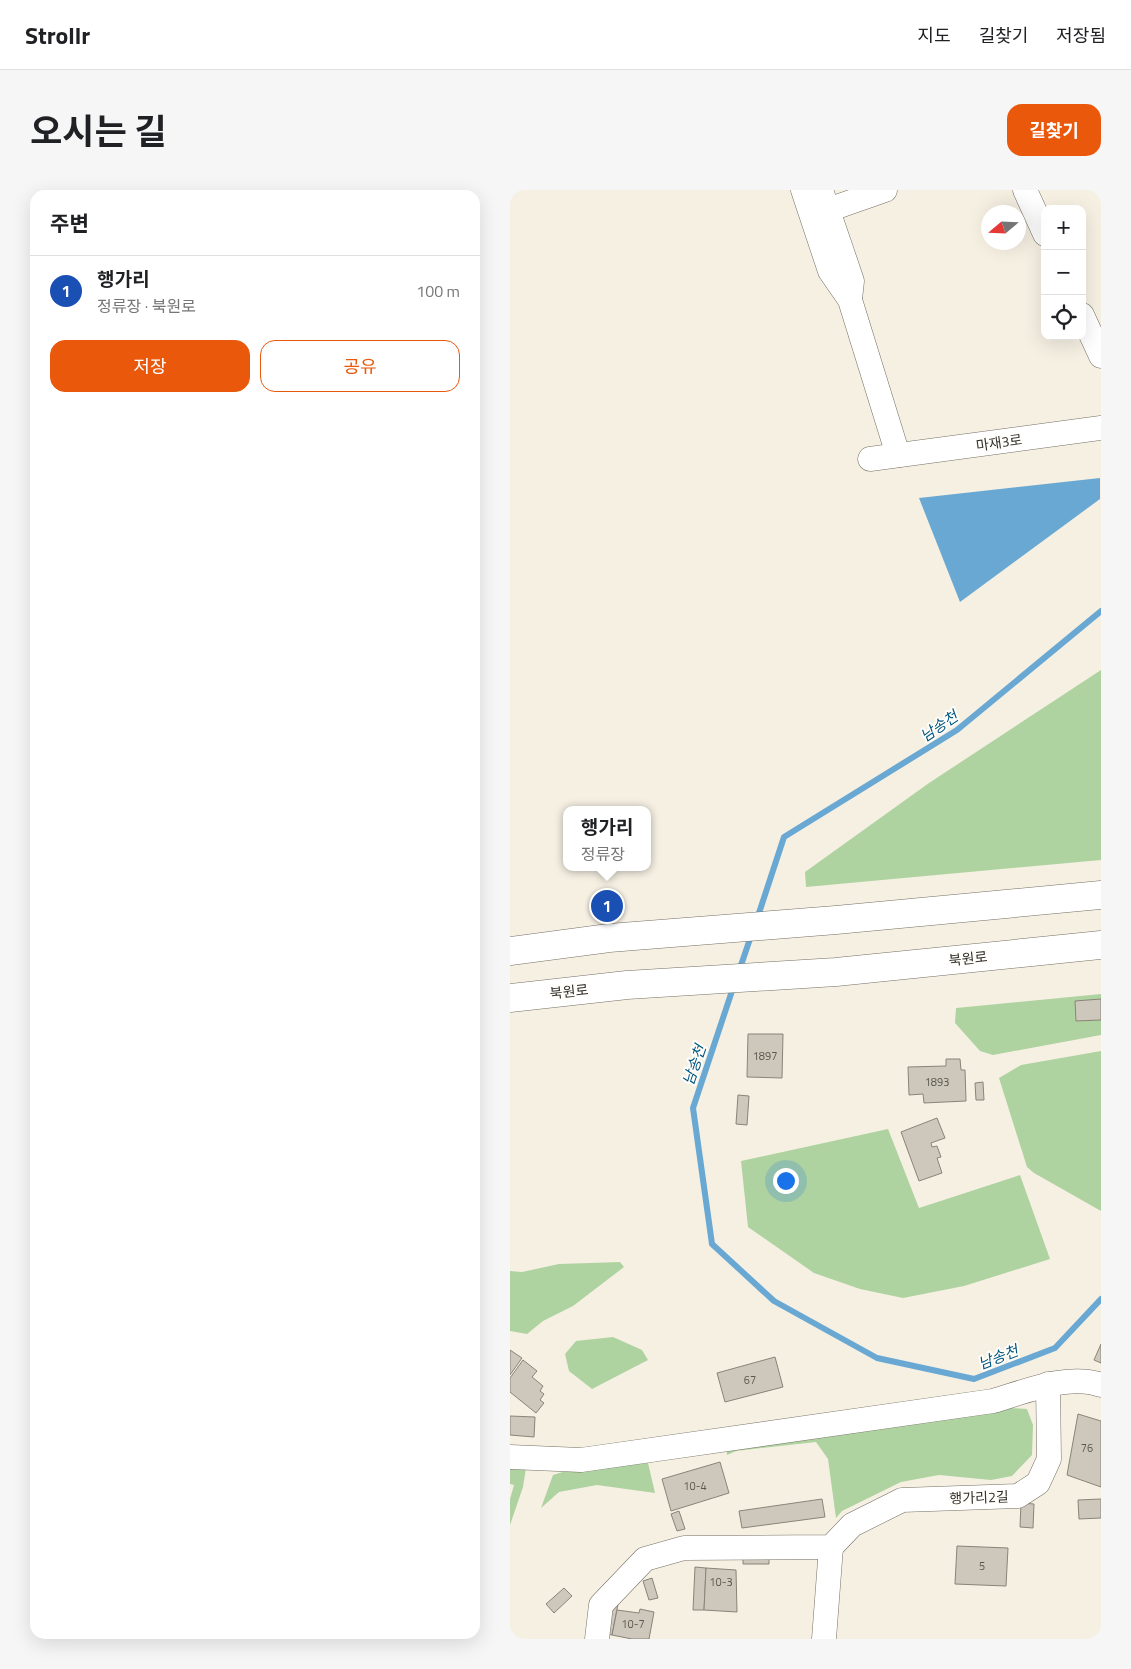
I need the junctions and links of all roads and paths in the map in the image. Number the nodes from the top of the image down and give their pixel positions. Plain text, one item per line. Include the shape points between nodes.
1 (803, 190) edge
2 (885, 190) edge
3 (1025, 190) edge
4 (825, 200) edge
5 (1041, 225) edge
6 (850, 300) junction
7 (1086, 324) edge
8 (1101, 356) edge
9 (1101, 428) edge
10 (898, 455) junction
11 (870, 459) dead end
12 (1101, 895) edge
13 (1101, 945) edge
14 (510, 951) edge
15 (510, 998) edge
16 (1048, 1384) junction
17 (1101, 1385) edge
18 (510, 1457) edge
19 (831, 1547) junction
20 (597, 1639) edge
21 (824, 1639) edge

1 - 6 street via 830,271
2 - 4 street
3 - 5 street
4 - 6 street via 852,281
6 - 10 street
7 - 8 street
9 - 10 street, 마재3로
10 - 11 street, 마재3로
12 - 14 street via 610,938
13 - 15 street, 북원로 via 836,972 627,985
16 - 17 street via 1090,1381
16 - 18 street via 993,1401 581,1460
16 - 19 street, 행가리2길 via 1049,1459 1038,1483 1018,1496 902,1500 852,1525
19 - 20 street via 684,1548 645,1559 601,1605
19 - 21 street

